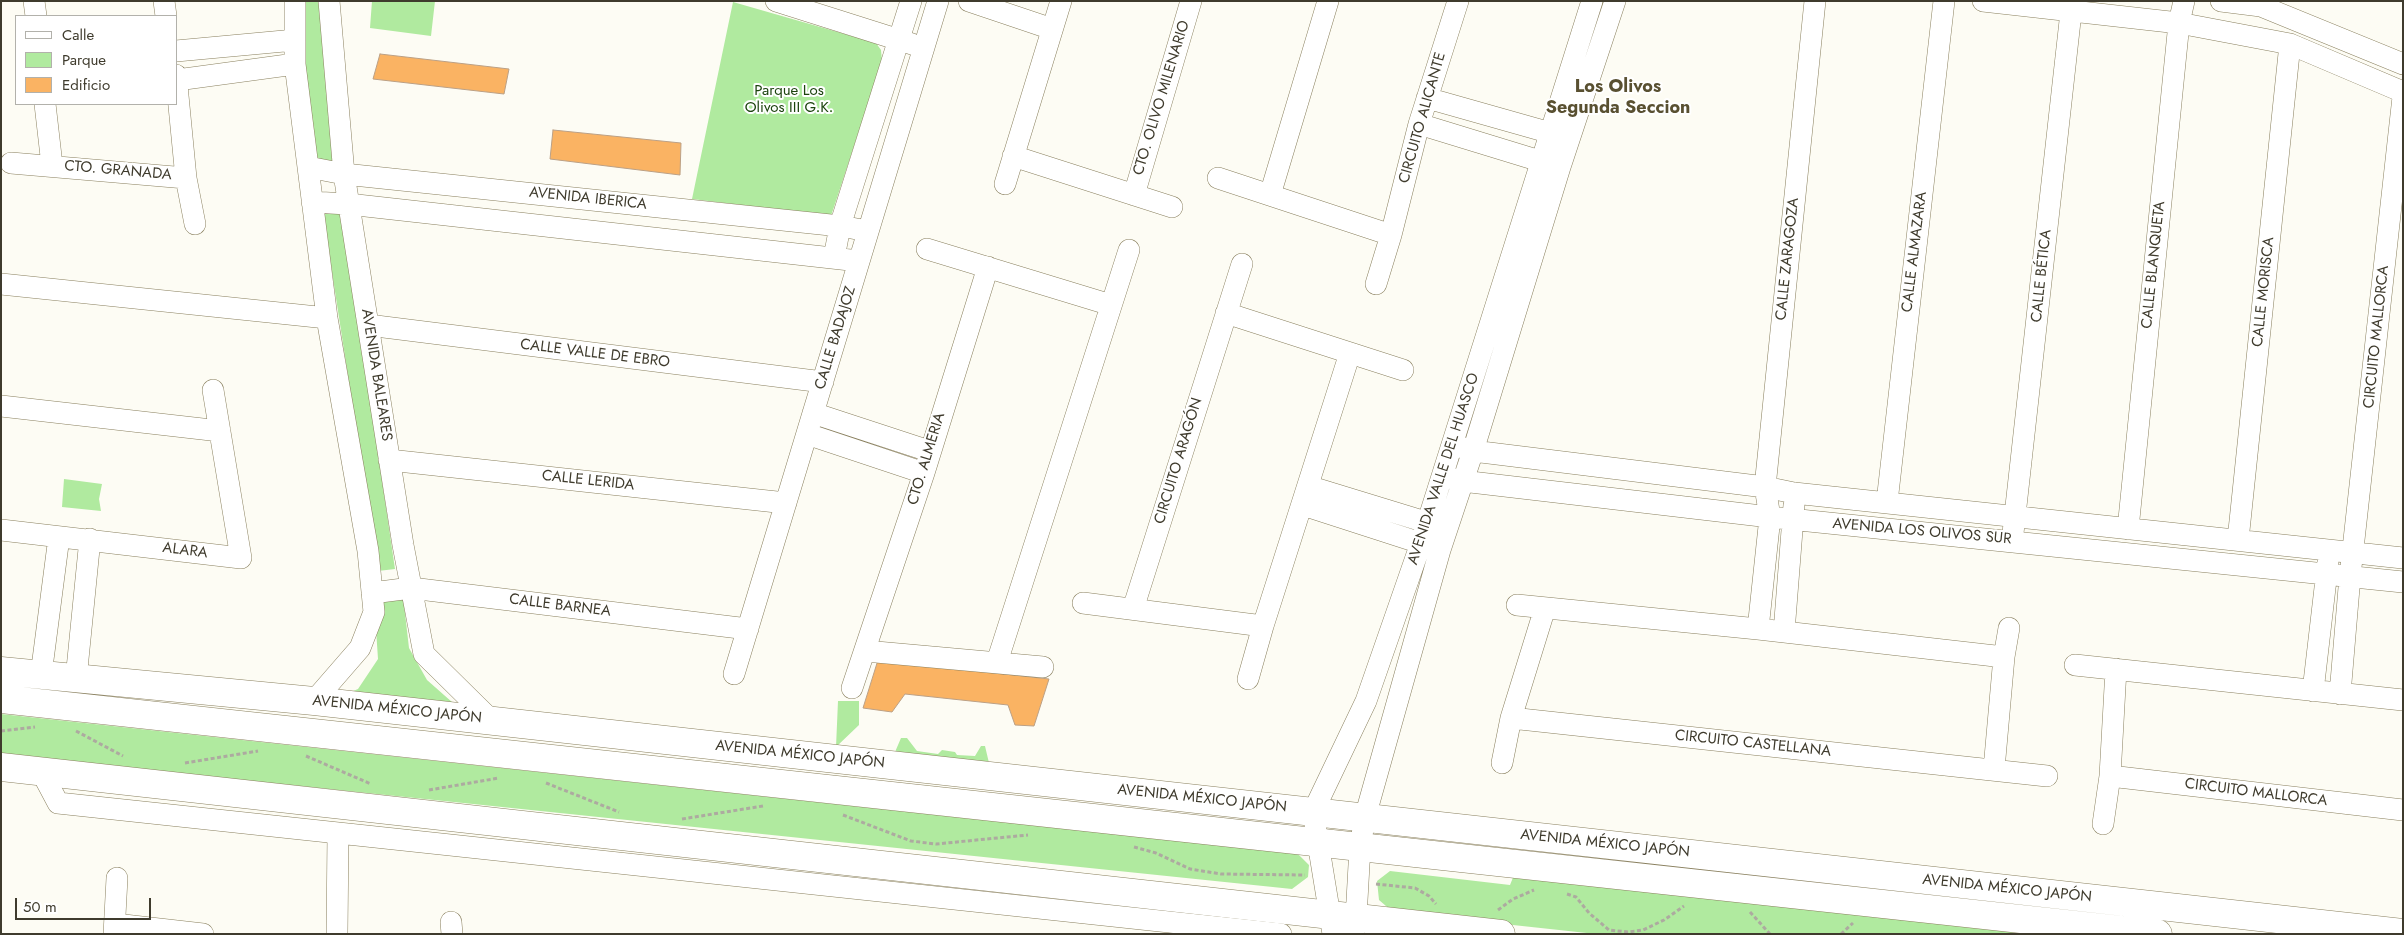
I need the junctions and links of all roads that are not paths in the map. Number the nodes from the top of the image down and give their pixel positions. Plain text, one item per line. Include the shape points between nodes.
1 (34, 1) edge
2 (164, 1) edge
3 (295, 1) edge
4 (329, 1) edge
5 (776, 1) edge
6 (911, 1) edge
7 (938, 1) edge
8 (968, 1) edge
9 (1191, 1) edge
10 (1328, 1) edge
11 (1458, 1) edge
12 (1592, 1) edge
13 (1615, 1) edge
14 (1815, 1) edge
15 (1944, 1) edge
16 (1983, 1) edge
17 (2184, 1) edge
18 (2222, 1) edge
19 (1058, 2) edge
20 (2071, 12) junction
21 (36, 15) edge
22 (166, 15) edge
23 (2178, 23) junction
24 (1052, 29) junction
25 (295, 40) junction
26 (900, 40) junction
27 (2290, 44) junction
28 (924, 48) junction
29 (178, 51) edge
30 (295, 64) junction
31 (2403, 64) edge
32 (178, 77) edge
33 (178, 88) edge
34 (2403, 92) edge
35 (2403, 97) edge
36 (1427, 98) junction
37 (45, 105) edge
38 (1420, 124) junction
39 (1561, 136) junction
40 (1013, 156) junction
41 (11, 163) dead end
42 (1550, 164) junction
43 (52, 165) junction
44 (308, 167) junction
45 (344, 174) junction
46 (186, 178) junction
47 (1218, 178) dead end
48 (1005, 184) dead end
49 (1134, 195) junction
50 (1270, 195) junction
51 (312, 202) junction
52 (610, 202) junction
53 (348, 204) junction
54 (1172, 207) dead end
55 (195, 224) dead end
56 (840, 226) junction
57 (868, 231) junction
58 (605, 233) junction
59 (1391, 235) junction
60 (927, 249) dead end
61 (1129, 250) dead end
62 (834, 258) junction
63 (859, 261) junction
64 (1242, 264) dead end
65 (988, 267) junction
66 (1, 284) edge
67 (1376, 284) dead end
68 (1111, 305) junction
69 (1226, 313) junction
70 (327, 318) junction
71 (368, 325) junction
72 (1350, 353) junction
73 (1404, 370) dead end
74 (823, 382) junction
75 (213, 390) dead end
76 (1, 406) edge
77 (813, 414) junction
78 (220, 431) junction
79 (807, 434) junction
80 (1452, 445) junction
81 (929, 451) junction
82 (1473, 451) junction
83 (389, 460) junction
84 (924, 473) junction
85 (1452, 478) junction
86 (1765, 487) junction
87 (1794, 493) junction
88 (1305, 496) junction
89 (1886, 502) junction
90 (786, 503) junction
91 (1770, 517) junction
92 (2015, 518) junction
93 (1794, 519) junction
94 (1437, 525) junction
95 (2128, 529) junction
96 (1, 530) edge
97 (59, 537) junction
98 (90, 539) junction
99 (2012, 540) junction
100 (2238, 540) junction
101 (1430, 547) junction
102 (2329, 552) junction
103 (2353, 554) junction
104 (2403, 558) edge
105 (2326, 574) junction
106 (2350, 576) junction
107 (2403, 582) edge
108 (411, 588) junction
109 (372, 593) junction
110 (1083, 603) dead end
111 (1517, 605) dead end
112 (1545, 608) junction
113 (1133, 609) junction
114 (1263, 626) junction
115 (2009, 628) dead end
116 (748, 629) junction
117 (1758, 629) junction
118 (1784, 632) junction
119 (864, 650) junction
120 (2004, 658) junction
121 (997, 662) junction
122 (2075, 665) dead end
123 (1043, 668) dead end
124 (2116, 669) junction
125 (1, 671) edge
126 (734, 674) dead end
127 (41, 675) junction
128 (76, 679) junction
129 (1248, 679) dead end
130 (852, 688) dead end
131 (2313, 691) junction
132 (2340, 694) junction
133 (1, 699) edge
134 (2403, 700) edge
135 (314, 701) junction
136 (1511, 718) junction
137 (491, 720) junction
138 (751, 749) junction
139 (1502, 763) dead end
140 (1, 767) edge
141 (1994, 770) junction
142 (41, 771) junction
143 (2047, 776) dead end
144 (2110, 776) junction
145 (747, 778) junction
146 (1037, 781) junction
147 (2403, 810) edge
148 (1313, 812) junction
149 (1365, 817) junction
150 (1034, 823) junction
151 (2103, 824) dead end
152 (338, 834) junction
153 (1316, 842) junction
154 (1360, 847) junction
155 (117, 878) dead end
156 (1498, 923) edge
157 (1331, 924) edge
158 (1354, 926) edge
159 (115, 929) edge
160 (2403, 933) edge
161 (202, 934) edge
162 (336, 934) edge
163 (1281, 934) edge
164 (2158, 934) edge

1 - 21 street
2 - 22 street
3 - 25 street
4 - 45 street, AVENIDA BALEARES
5 - 26 street
6 - 26 street
7 - 28 street, CALLE BADAJOZ
8 - 24 street
9 - 49 street, CTO. OLIVO MILENARIO
10 - 50 street
11 - 36 street, CIRCUITO ALICANTE
12 - 39 street, AVENIDA VALLE DEL HUASCO
13 - 39 street, AVENIDA VALLE DEL HUASCO
14 - 86 street, CALLE ZARAGOZA
15 - 89 street, CALLE ALMAZARA
16 - 20 street
17 - 23 street, CALLE BLANQUETA
18 - 31 street via 2261,6
19 - 24 street
20 - 23 street
20 - 92 street, CALLE BÉTICA
23 - 27 street
23 - 95 street, CALLE BLANQUETA
24 - 40 street
25 - 29 street
25 - 30 street
26 - 28 street
26 - 56 street
27 - 34 street
27 - 100 street, CALLE MORISCA
28 - 57 street, CALLE BADAJOZ
30 - 32 street
30 - 44 street
33 - 46 street, CTO. GRANADA
35 - 103 street, CIRCUITO MALLORCA
36 - 38 street, CIRCUITO ALICANTE
36 - 39 street
37 - 43 street, CTO. GRANADA
38 - 42 street
38 - 59 street, CIRCUITO ALICANTE
39 - 42 street, AVENIDA VALLE DEL HUASCO
40 - 48 street
40 - 49 street, CTO. OLIVO MILENARIO
41 - 43 street
42 - 80 street, AVENIDA VALLE DEL HUASCO
42 - 82 street, AVENIDA VALLE DEL HUASCO
43 - 46 street, CTO. GRANADA
44 - 45 street, AVENIDA IBERICA
44 - 51 street
45 - 52 street, AVENIDA IBERICA
45 - 53 street, AVENIDA BALEARES
46 - 55 street, CTO. GRANADA
47 - 50 street
49 - 54 street, CTO. OLIVO MILENARIO
50 - 59 street
51 - 53 street, AVENIDA IBERICA
51 - 70 street
52 - 56 street, AVENIDA IBERICA
52 - 58 street
53 - 58 street, AVENIDA IBERICA
53 - 71 street, AVENIDA BALEARES
56 - 57 street, AVENIDA IBERICA
56 - 62 street
57 - 63 street, CALLE BADAJOZ
58 - 62 street, AVENIDA IBERICA
59 - 67 street, CIRCUITO ALICANTE
60 - 65 street
61 - 68 street
62 - 63 street, AVENIDA IBERICA
63 - 74 street, CALLE BADAJOZ
64 - 69 street, CIRCUITO ARAGÓN
65 - 68 street
65 - 81 street, CTO. ALMERIA
66 - 70 street
68 - 121 street
69 - 72 street
69 - 113 street, CIRCUITO ARAGÓN
70 - 109 street via 368,551
71 - 74 street, CALLE VALLE DE EBRO
71 - 83 street, AVENIDA BALEARES
72 - 73 street
72 - 88 street
74 - 77 street, CALLE BADAJOZ
75 - 78 street, ALARA
76 - 78 street
77 - 79 street, CALLE BADAJOZ
77 - 81 street
78 - 98 street, ALARA via 241,558
79 - 84 street
79 - 90 street, CALLE BADAJOZ
80 - 82 street, AVENIDA LOS OLIVOS SUR
80 - 85 street, AVENIDA VALLE DEL HUASCO
81 - 84 street, CTO. ALMERIA
82 - 85 street, AVENIDA VALLE DEL HUASCO
82 - 86 street, AVENIDA LOS OLIVOS SUR
83 - 90 street, CALLE LERIDA
83 - 108 street, AVENIDA BALEARES
84 - 119 street, CTO. ALMERIA
85 - 91 street, AVENIDA LOS OLIVOS SUR
85 - 94 street, AVENIDA VALLE DEL HUASCO
86 - 87 street, AVENIDA LOS OLIVOS SUR
86 - 91 street, CALLE ZARAGOZA
87 - 89 street, AVENIDA LOS OLIVOS SUR
87 - 93 street
88 - 94 street
88 - 101 street
88 - 114 street
89 - 92 street, AVENIDA LOS OLIVOS SUR
90 - 116 street, CALLE BADAJOZ
91 - 93 street, AVENIDA LOS OLIVOS SUR
91 - 117 street
92 - 95 street, AVENIDA LOS OLIVOS SUR
92 - 99 street, CALLE BÉTICA
93 - 99 street, AVENIDA LOS OLIVOS SUR
93 - 118 street
94 - 101 street, AVENIDA VALLE DEL HUASCO
95 - 100 street, AVENIDA LOS OLIVOS SUR
96 - 97 street, ALARA
97 - 98 street, ALARA
97 - 127 street
98 - 128 street
99 - 105 street, AVENIDA LOS OLIVOS SUR
100 - 102 street, AVENIDA LOS OLIVOS SUR
101 - 148 street, AVENIDA VALLE DEL HUASCO via 1366,701
101 - 149 street, AVENIDA VALLE DEL HUASCO
102 - 103 street, AVENIDA LOS OLIVOS SUR
102 - 105 street
103 - 104 street, AVENIDA LOS OLIVOS SUR
103 - 106 street, CIRCUITO MALLORCA
105 - 106 street, AVENIDA LOS OLIVOS SUR
105 - 131 street
106 - 107 street, AVENIDA LOS OLIVOS SUR
106 - 132 street, CIRCUITO MALLORCA
108 - 109 street, CALLE BARNEA
108 - 116 street, CALLE BARNEA
108 - 137 street, AVENIDA BALEARES via 424,654
109 - 135 street via 374,612 360,648
110 - 113 street
111 - 112 street
112 - 117 street
112 - 136 street
113 - 114 street
114 - 129 street
115 - 120 street
116 - 126 street, CALLE BADAJOZ
117 - 118 street
118 - 120 street
119 - 121 street
119 - 130 street, CTO. ALMERIA
120 - 141 street
121 - 123 street
122 - 124 street
124 - 131 street
124 - 144 street
125 - 127 street, AVENIDA MÉXICO JAPÓN
127 - 128 street, AVENIDA MÉXICO JAPÓN
128 - 135 street, AVENIDA MÉXICO JAPÓN
131 - 132 street
132 - 134 street
133 - 145 street, AVENIDA MÉXICO JAPÓN
135 - 137 street, AVENIDA MÉXICO JAPÓN
136 - 139 street
136 - 141 street, CIRCUITO CASTELLANA
137 - 138 street, AVENIDA MÉXICO JAPÓN
138 - 145 street
138 - 146 street, AVENIDA MÉXICO JAPÓN
140 - 142 street
141 - 143 street, CIRCUITO CASTELLANA
142 - 152 street via 58,803
142 - 157 street
144 - 147 street, CIRCUITO MALLORCA
144 - 151 street
145 - 150 street, AVENIDA MÉXICO JAPÓN
146 - 148 street, AVENIDA MÉXICO JAPÓN
146 - 150 street
148 - 149 street, AVENIDA MÉXICO JAPÓN
148 - 153 street
149 - 154 street, AVENIDA VALLE DEL HUASCO
149 - 160 street, AVENIDA MÉXICO JAPÓN
150 - 153 street, AVENIDA MÉXICO JAPÓN
152 - 162 street
152 - 163 street
153 - 154 street, AVENIDA MÉXICO JAPÓN
153 - 157 street
154 - 158 street, AVENIDA VALLE DEL HUASCO
154 - 164 street, AVENIDA MÉXICO JAPÓN
155 - 159 street
156 - 158 street
157 - 158 street
159 - 161 street

